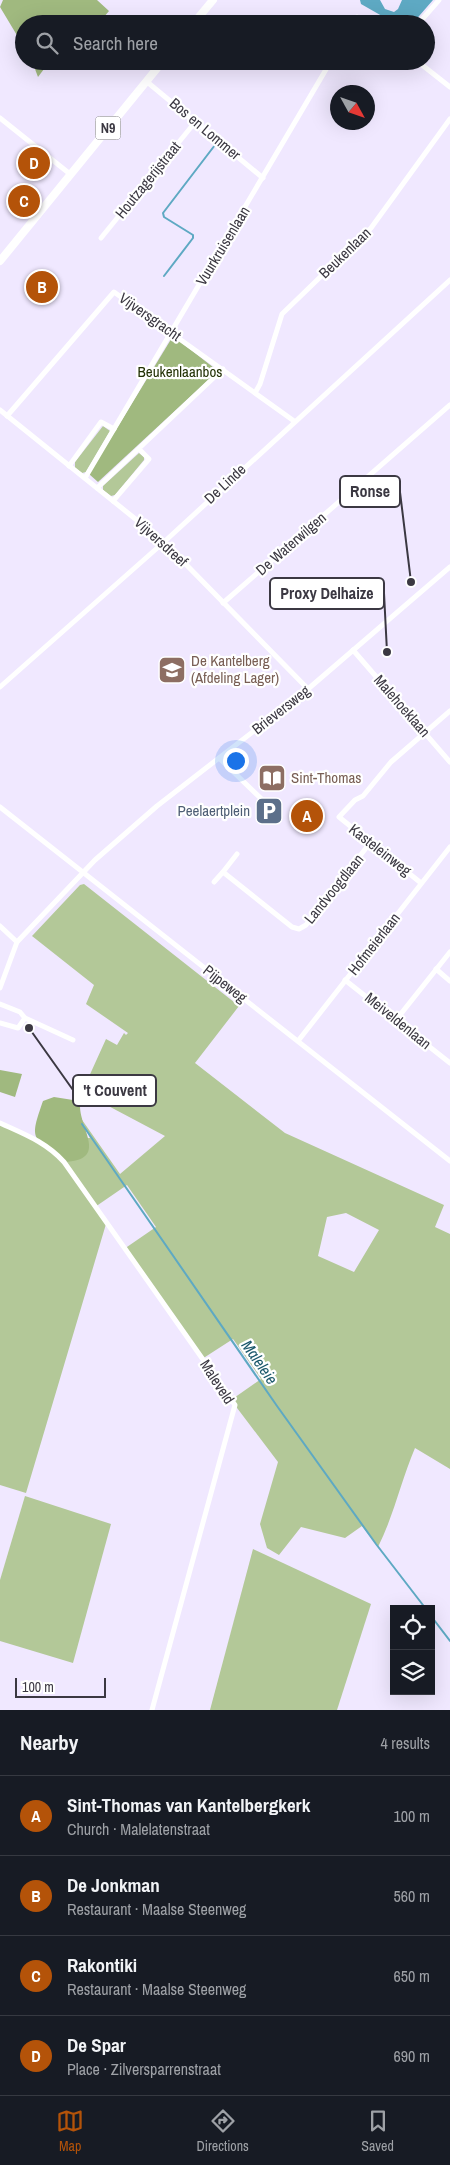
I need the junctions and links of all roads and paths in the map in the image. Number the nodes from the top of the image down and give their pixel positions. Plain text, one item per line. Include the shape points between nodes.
1 (213, 0) edge
2 (439, 0) edge
3 (200, 15) edge
4 (426, 15) edge
5 (155, 70) edge
6 (326, 70) edge
7 (428, 70) edge
8 (146, 81) junction
9 (450, 87) edge
10 (0, 118) edge
11 (450, 119) edge
12 (196, 122) junction
13 (70, 174) junction
14 (263, 178) junction
15 (100, 238) dead end
16 (0, 260) edge
17 (450, 280) edge
18 (171, 332) junction
19 (223, 369) junction
20 (255, 392) junction
21 (450, 405) edge
22 (0, 410) edge
23 (7, 416) junction
24 (294, 421) junction
25 (114, 429) junction
26 (139, 449) junction
27 (69, 466) junction
28 (85, 478) junction
29 (97, 488) junction
30 (113, 501) junction
31 (164, 542) junction
32 (450, 567) edge
33 (223, 603) junction
34 (353, 650) junction
35 (0, 688) edge
36 (308, 689) junction
37 (450, 711) edge
38 (424, 733) junction
39 (220, 758) junction
40 (450, 762) edge
41 (0, 807) edge
42 (274, 810) dead end
43 (370, 843) junction
44 (450, 847) edge
45 (237, 854) dead end
46 (83, 872) junction
47 (223, 872) junction
48 (214, 882) dead end
49 (421, 883) junction
50 (0, 926) edge
51 (17, 942) junction
52 (450, 952) edge
53 (436, 970) junction
54 (345, 980) junction
55 (450, 980) edge
56 (0, 988) edge
57 (0, 1004) edge
58 (24, 1018) junction
59 (396, 1020) junction
60 (0, 1023) edge
61 (73, 1040) dead end
62 (298, 1041) junction
63 (450, 1063) edge
64 (0, 1123) edge
65 (450, 1161) edge
66 (152, 1710) edge

1 - 3 main road
2 - 4 street
5 - 8 main road, N9
6 - 14 street, Vuurkruisenlaan
7 - 9 street
8 - 12 street, Bos en Lommer
8 - 13 main road, N9
10 - 13 street
11 - 20 street, Beukenlaan via 371,228 282,314
12 - 14 street, Bos en Lommer
12 - 15 street, Houtzagerijstraat
13 - 16 main road, N9
14 - 18 street, Vuurkruisenlaan
17 - 24 street, De Linde
18 - 19 street, Vijversgracht
18 - 23 street, Vijversgracht via 114,292
18 - 25 street, Vuurkruisenlaan
19 - 20 street, Vijversgracht
19 - 26 street
20 - 24 street, Vijversgracht
21 - 33 street, De Waterwilgen
22 - 23 street, Vijversdreef
23 - 27 street, Vijversdreef
24 - 31 street, De Linde
25 - 27 street via 101,422
25 - 28 street, Vuurkruisenlaan
26 - 29 street
26 - 30 street via 149,459
27 - 28 street, Vijversdreef
28 - 29 street, Vijversdreef
29 - 30 street, Vijversdreef
30 - 31 street, Vijversdreef
31 - 33 street, Vijversdreef
31 - 35 street, De Linde
32 - 34 street, Brieversweg
33 - 36 street, Vijversdreef
34 - 36 street, Brieversweg
34 - 38 street, Malehoeklaan
36 - 39 street, Brieversweg
37 - 38 street
38 - 40 street, Malehoeklaan
38 - 43 street, Kasteleinweg via 339,817
39 - 42 street
39 - 46 street, Brieversweg via 157,806
41 - 46 street, Pijpeweg
43 - 47 street, Landvoogdlaan via 306,925 299,929 292,927
43 - 49 street, Kasteleinweg
44 - 49 street, Hofmeierlaan
45 - 47 street
46 - 51 street, Brieversweg
46 - 62 street, Pijpeweg
47 - 48 street
49 - 54 street, Hofmeierlaan
50 - 51 street
51 - 56 street, Brieversweg
52 - 53 street
53 - 55 street
53 - 59 street
54 - 59 street, Meiveldenlaan
54 - 62 street, Hofmeierlaan
57 - 58 street via 20,1012
58 - 60 street via 18,1028
58 - 61 street
59 - 63 street, Meiveldenlaan
62 - 65 street, Pijpeweg
64 - 66 street, Maleveld via 35,1139 53,1150 64,1162 235,1405

